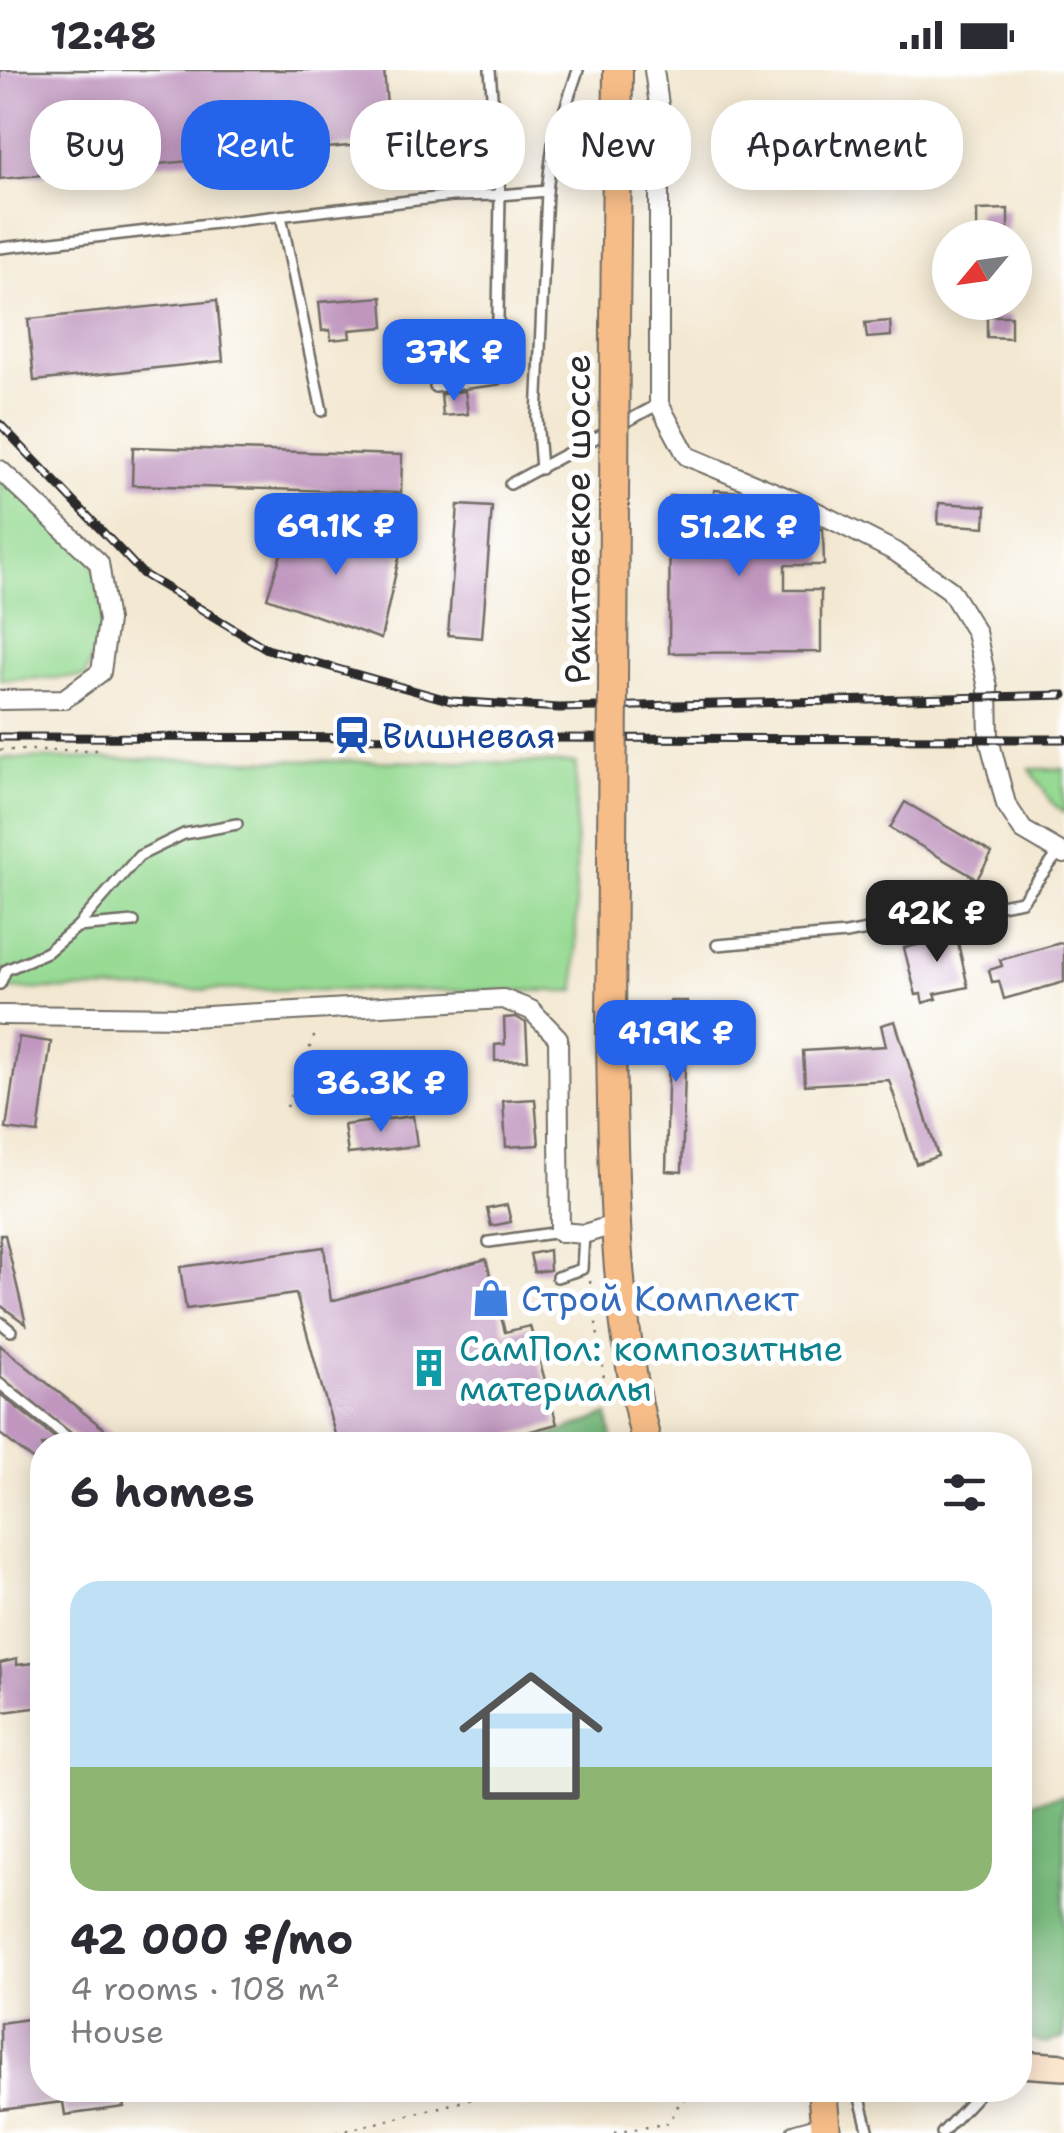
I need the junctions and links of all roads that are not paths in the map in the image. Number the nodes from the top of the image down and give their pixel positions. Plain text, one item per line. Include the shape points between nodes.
1 (490, 70) edge
2 (578, 70) edge
3 (618, 70) edge
4 (654, 70) edge
5 (547, 191) junction
6 (500, 195) junction
7 (282, 216) junction
8 (0, 248) edge
9 (435, 387) dead end
10 (659, 404) junction
11 (322, 411) dead end
12 (0, 470) edge
13 (542, 470) junction
14 (510, 484) dead end
15 (0, 700) edge
16 (237, 824) dead end
17 (1062, 852) edge
18 (134, 922) dead end
19 (77, 927) junction
20 (717, 945) dead end
21 (0, 984) edge
22 (0, 1014) edge
23 (613, 1226) junction
24 (560, 1232) junction
25 (584, 1234) junction
26 (489, 1242) dead end
27 (557, 1277) dead end
28 (0, 1322) edge
29 (11, 1331) dead end
30 (0, 1384) edge
31 (61, 1432) edge
32 (644, 1432) edge
33 (1032, 2065) edge
34 (1064, 2067) edge
35 (823, 2102) edge
36 (861, 2102) edge
37 (971, 2102) edge
38 (825, 2129) edge
39 (796, 2133) edge
40 (869, 2133) edge
41 (942, 2133) edge

1 - 6 lane
2 - 5 lane via 553,144
3 - 23 main road, Ракитовское шоссе, bridge
4 - 10 street via 660,105
5 - 6 lane
5 - 13 lane via 537,418
6 - 7 lane
6 - 9 lane via 497,379
7 - 8 lane
7 - 11 lane
10 - 13 lane
10 - 17 street via 687,456 796,501 896,552 950,590 976,632 1006,804 1023,830
12 - 15 street via 99,563 108,621 101,672 64,699
13 - 14 lane
16 - 19 lane via 184,834 139,856
17 - 20 lane via 1022,901 846,934
18 - 19 lane
19 - 21 lane via 47,952 6,970
22 - 24 street via 190,1017 502,999 531,1010 558,1038
23 - 25 street
23 - 32 main road, Ракитовское шоссе via 620,1308
24 - 25 street
24 - 26 lane
25 - 27 lane via 582,1269
28 - 29 lane
30 - 31 lane
33 - 34 street
35 - 38 main road
36 - 40 lane
37 - 41 lane
38 - 39 street

